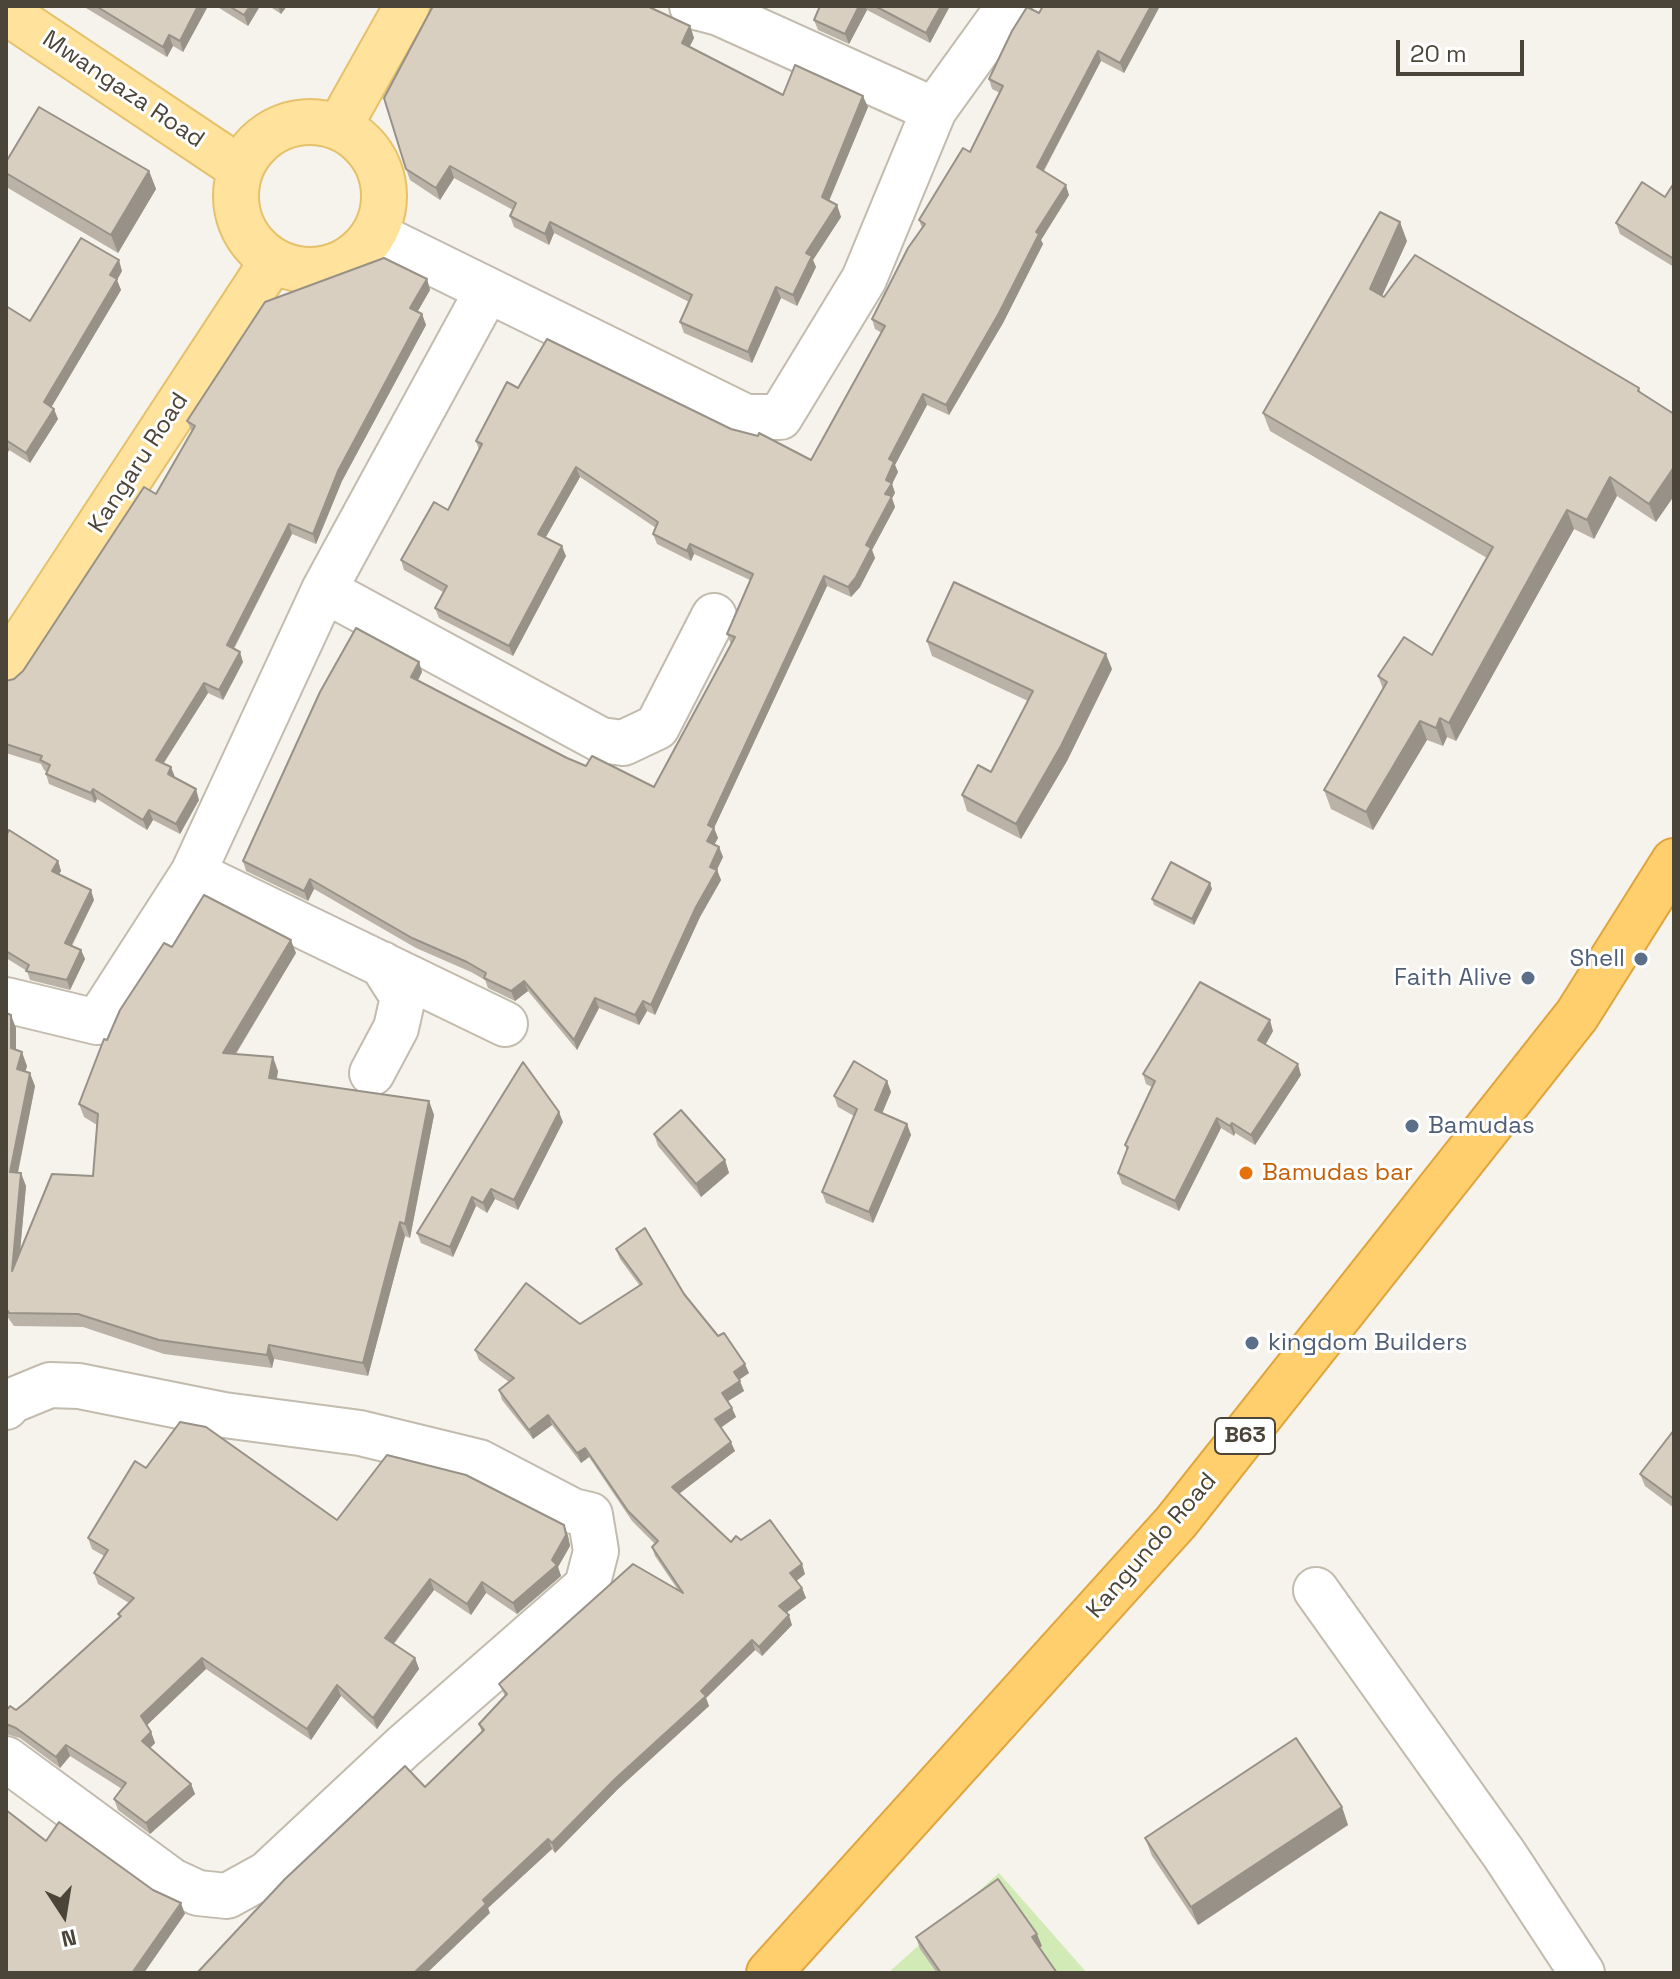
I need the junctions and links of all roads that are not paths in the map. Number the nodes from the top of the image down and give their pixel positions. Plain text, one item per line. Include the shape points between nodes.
1 (407, 6) edge
2 (1009, 6) edge
3 (711, 8) edge
4 (6, 12) edge
5 (934, 110) junction
6 (339, 127) junction
7 (241, 169) junction
8 (374, 234) junction
9 (273, 260) junction
10 (487, 291) junction
11 (324, 590) junction
12 (714, 616) dead end
13 (6, 667) edge
14 (1674, 861) edge
15 (193, 873) junction
16 (382, 964) junction
17 (6, 1000) edge
18 (505, 1024) dead end
19 (372, 1073) dead end
20 (6, 1407) edge
21 (1316, 1590) dead end
22 (6, 1759) edge
23 (769, 1973) edge
24 (1582, 1973) edge

1 - 6 main road
2 - 5 street
3 - 5 street
4 - 7 main road, Mwangaza Road
5 - 10 street via 864,279 780,417 746,417
6 - 7 main road via 292,124 270,133
6 - 8 main road via 360,140 376,161 384,185 383,210
7 - 9 main road via 236,189 241,220 256,247
8 - 9 main road via 339,264 294,268
8 - 10 street
9 - 13 main road, Kangaru Road
10 - 11 street
11 - 12 street via 601,740 623,743 657,727
11 - 15 street
14 - 23 highway, Kangundo Road / B63 via 1577,1015 1176,1522
15 - 16 street
15 - 17 street via 97,1022
16 - 18 street
16 - 19 street via 403,997 396,1028
20 - 22 street via 50,1385 79,1386 224,1415 360,1433 479,1462 590,1515 596,1551 587,1586 267,1874 227,1896 198,1893 172,1881
21 - 24 street

